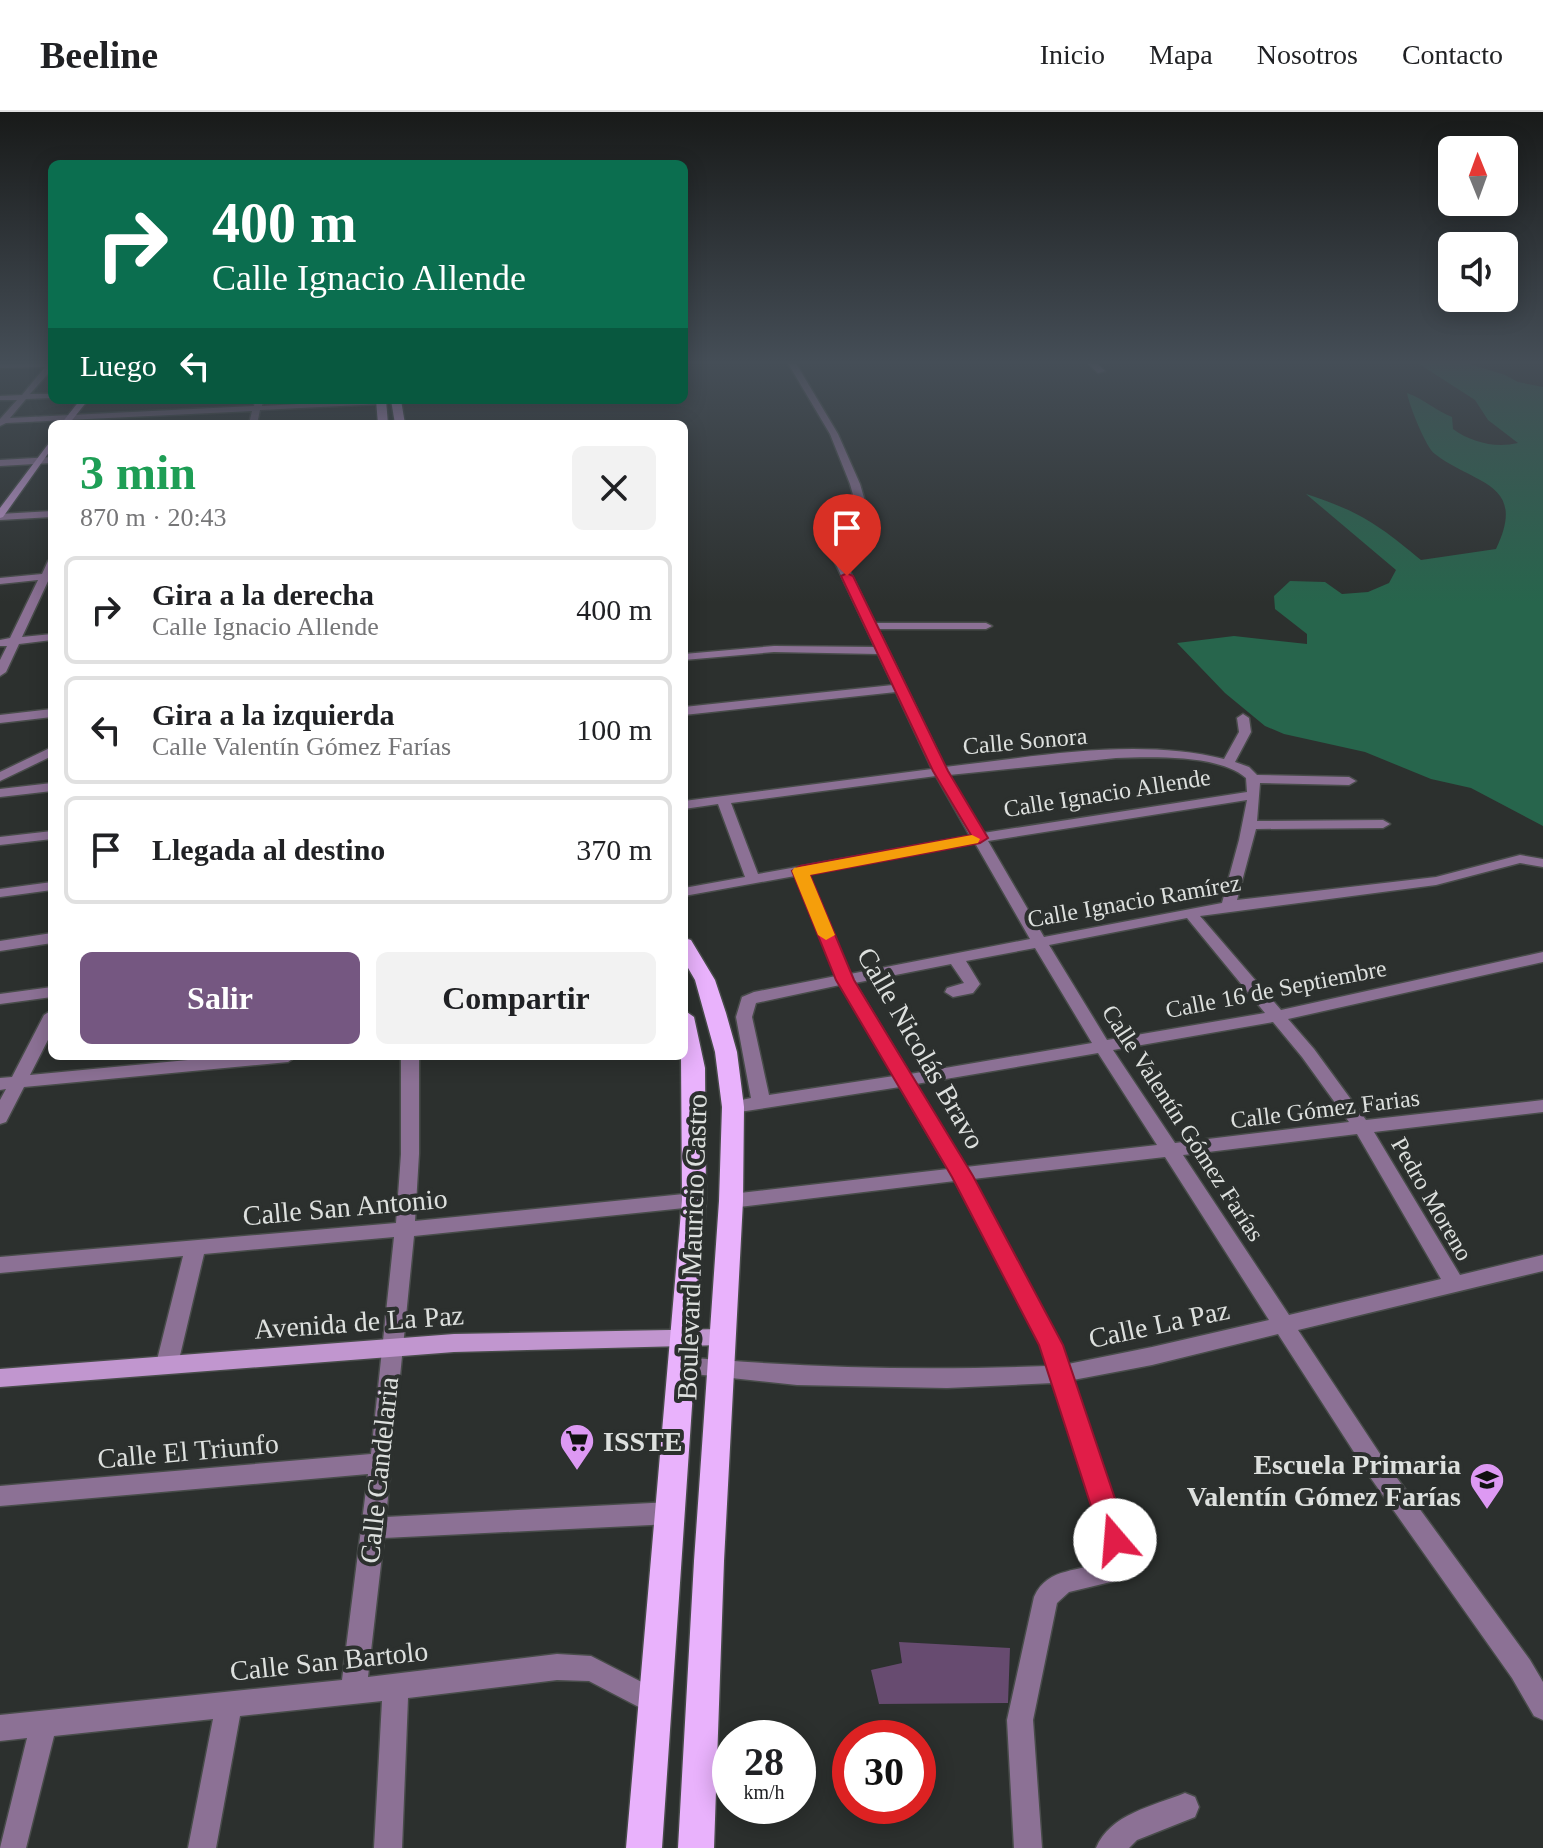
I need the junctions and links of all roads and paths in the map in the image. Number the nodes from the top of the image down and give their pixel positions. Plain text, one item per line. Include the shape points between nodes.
1 (837, 441) edge
2 (48, 447) edge
3 (48, 460) edge
4 (38, 461) junction
5 (0, 463) edge
6 (48, 465) edge
7 (48, 514) edge
8 (3, 516) edge
9 (0, 530) edge
10 (48, 576) edge
11 (48, 578) edge
12 (0, 581) edge
13 (870, 626) junction
14 (986, 626) dead end
15 (48, 637) edge
16 (15, 641) junction
17 (0, 643) edge
18 (881, 651) junction
19 (688, 657) edge
20 (0, 672) edge
21 (899, 688) junction
22 (688, 711) edge
23 (48, 713) edge
24 (1243, 718) dead end
25 (0, 719) edge
26 (48, 753) edge
27 (1228, 763) junction
28 (940, 771) junction
29 (0, 777) edge
30 (1253, 779) junction
31 (1349, 781) dead end
32 (48, 787) edge
33 (0, 793) edge
34 (1254, 795) junction
35 (723, 799) junction
36 (688, 804) edge
37 (1383, 824) dead end
38 (1249, 825) junction
39 (48, 835) edge
40 (980, 838) junction
41 (0, 841) edge
42 (1536, 861) edge
43 (800, 871) junction
44 (753, 879) junction
45 (48, 887) edge
46 (688, 891) edge
47 (0, 893) edge
48 (1228, 906) junction
49 (1190, 913) junction
50 (48, 939) edge
51 (1038, 942) junction
52 (0, 946) edge
53 (688, 951) edge
54 (955, 957) junction
55 (1543, 957) edge
56 (845, 980) junction
57 (953, 992) dead end
58 (48, 993) edge
59 (0, 999) edge
60 (1277, 1016) junction
61 (48, 1021) edge
62 (688, 1041) edge
63 (1103, 1048) junction
64 (247, 1060) edge
65 (410, 1060) edge
66 (908, 1080) junction
67 (9, 1083) edge
68 (761, 1102) junction
69 (1543, 1106) edge
70 (733, 1107) junction
71 (0, 1118) edge
72 (1363, 1129) junction
73 (1171, 1152) junction
74 (962, 1176) junction
75 (694, 1200) junction
76 (731, 1201) junction
77 (405, 1229) junction
78 (195, 1249) junction
79 (1543, 1263) edge
80 (0, 1265) edge
81 (1454, 1283) junction
82 (1282, 1325) junction
83 (685, 1337) junction
84 (723, 1337) junction
85 (391, 1347) junction
86 (167, 1364) junction
87 (683, 1366) junction
88 (720, 1367) junction
89 (1060, 1374) junction
90 (0, 1378) edge
91 (381, 1463) junction
92 (0, 1496) edge
93 (671, 1513) junction
94 (373, 1528) junction
95 (396, 1687) junction
96 (353, 1692) junction
97 (656, 1703) junction
98 (229, 1704) junction
99 (1543, 1707) edge
100 (44, 1723) junction
101 (0, 1728) edge
102 (1185, 1807) dead end
103 (12, 1848) edge
104 (202, 1848) edge
105 (388, 1848) edge
106 (644, 1848) edge
107 (696, 1848) edge
108 (1028, 1848) edge
109 (1110, 1848) edge

1 - 13 street, Calle Valentín Gómez Farías via 868,529 838,530 828,537
2 - 4 main road
3 - 4 street
4 - 5 street
4 - 8 main road
6 - 8 main road
7 - 8 street
8 - 9 main road
10 - 12 street
11 - 16 street
13 - 14 street
13 - 18 street, Calle Valentín Gómez Farías
15 - 16 street
16 - 17 street
16 - 20 street
18 - 19 street via 774,649
18 - 21 street, Calle Valentín Gómez Farías
21 - 22 street
21 - 28 street, Calle Valentín Gómez Farías
23 - 25 street
24 - 27 street via 1245,732
26 - 29 street
27 - 28 street, Calle Sonora via 1130,754
27 - 30 street
28 - 35 street, Calle Sonora
28 - 40 street, Calle Valentín Gómez Farías
30 - 31 street
30 - 34 street
32 - 33 street
34 - 38 street
34 - 40 street, Calle Ignacio Allende
35 - 36 street, Calle Sonora
35 - 44 street
37 - 38 street
38 - 48 street
39 - 41 street
40 - 43 street, Calle Ignacio Allende
40 - 51 street, Calle Valentín Gómez Farías
42 - 48 street, Calle Ignacio Ramírez via 1436,881
43 - 44 street, Calle Ignacio Allende
43 - 56 street, Calle Nicolás Bravo
44 - 46 street, Calle Ignacio Allende
45 - 47 street
48 - 49 street, Calle Ignacio Ramírez
49 - 51 street, Calle Ignacio Ramírez
49 - 60 street, Pedro Moreno
50 - 52 street
51 - 54 street, Calle Ignacio Ramírez
51 - 63 street, Calle Valentín Gómez Farías
53 - 70 main road, Boulevard Mauricio Castro via 716,1013
54 - 56 street, Calle Ignacio Ramírez
54 - 57 street via 972,984
55 - 60 street, Calle 16 de Septiembre
56 - 66 street, Calle Nicolás Bravo
56 - 68 street, Calle Ignacio Ramírez via 748,1001 744,1017
58 - 59 street
60 - 63 street, Calle 16 de Septiembre
60 - 72 street, Pedro Moreno
61 - 67 street
62 - 75 main road, Boulevard Mauricio Castro via 696,1097
63 - 66 street, Calle 16 de Septiembre
63 - 73 street, Calle Valentín Gómez Farías
64 - 67 street
65 - 77 street, Calle Candelaria
66 - 68 street, Calle 16 de Septiembre
66 - 74 street, Calle Nicolás Bravo
67 - 71 street
68 - 70 street, Calle 16 de Septiembre
69 - 72 street, Calle Gómez Farias
70 - 76 main road, Boulevard Mauricio Castro
72 - 73 street, Calle Gómez Farias
72 - 81 street, Pedro Moreno
73 - 74 street, Calle Gómez Farias
73 - 82 street, Calle Valentín Gómez Farías
74 - 76 street, Calle Gómez Farias
74 - 89 street, Calle Nicolás Bravo via 1051,1345
75 - 77 street, Calle San Antonio
75 - 83 main road, Boulevard Mauricio Castro
76 - 84 main road, Boulevard Mauricio Castro
77 - 78 street, Calle San Antonio
77 - 85 street, Calle Candelaria
78 - 80 street, Calle San Antonio
78 - 86 street
79 - 81 street, Calle La Paz
81 - 82 street, Calle La Paz
82 - 89 street, Calle La Paz
82 - 99 street, Calle Valentín Gómez Farías
83 - 84 main road, Avenida de La Paz
83 - 85 main road, Avenida de La Paz
83 - 87 main road, Boulevard Mauricio Castro
84 - 88 main road, Boulevard Mauricio Castro
85 - 86 main road, Avenida de La Paz
85 - 91 street, Calle Candelaria
86 - 90 main road, Avenida de La Paz
87 - 88 street, Calle La Paz
87 - 93 main road, Boulevard Mauricio Castro
88 - 89 street, Calle La Paz via 797,1376 947,1379
88 - 107 main road, Boulevard Mauricio Castro
89 - 108 street, Calle Nicolás Bravo via 1118,1563 1110,1572 1063,1582 1046,1597 1020,1720
91 - 92 street, Calle El Triunfo
91 - 94 street, Calle Candelaria
93 - 94 street
93 - 97 main road, Boulevard Mauricio Castro
94 - 96 street, Calle Candelaria
95 - 96 street, Calle San Bartolo
95 - 97 street, Calle San Bartolo via 577,1667 602,1673
95 - 105 street
96 - 98 street, Calle San Bartolo
97 - 106 main road, Boulevard Mauricio Castro
98 - 100 street, Calle San Bartolo
98 - 104 street
100 - 101 street, Calle San Bartolo
100 - 103 street
102 - 109 street via 1127,1830

